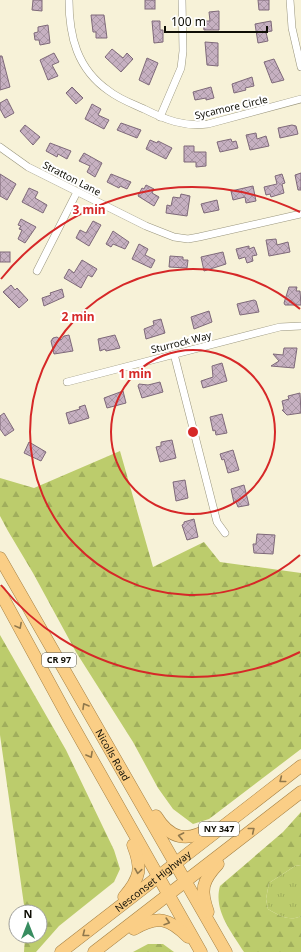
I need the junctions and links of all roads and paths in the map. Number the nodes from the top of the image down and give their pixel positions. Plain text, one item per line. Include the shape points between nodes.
1 (69, 0) edge
2 (182, 0) edge
3 (290, 0) edge
4 (301, 68) edge
5 (301, 100) edge
6 (160, 117) junction
7 (0, 147) edge
8 (77, 192) junction
9 (301, 214) edge
10 (38, 271) dead end
11 (301, 326) edge
12 (174, 354) junction
13 (67, 382) dead end
14 (225, 533) dead end
15 (0, 558) edge
16 (0, 592) edge
17 (301, 766) edge
18 (128, 782) junction
19 (301, 792) edge
20 (264, 795) junction
21 (119, 808) junction
22 (237, 842) junction
23 (175, 864) junction
24 (158, 876) junction
25 (185, 882) junction
26 (169, 895) junction
27 (109, 915) junction
28 (223, 948) edge
29 (201, 951) edge
30 (61, 952) edge
31 (95, 952) edge

1 - 6 street, Sycamore Circle via 69,28 73,44 89,71 109,91
2 - 6 street via 181,68
3 - 4 street via 292,28
5 - 6 street, Sycamore Circle via 193,126
7 - 8 street, Stratton Lane via 28,167
8 - 9 street, Stratton Lane via 146,226 174,237 188,239
8 - 10 street
11 - 12 street, Sturrock Way via 280,327
12 - 13 street, Sturrock Way
12 - 14 street via 217,522
18 -> 15 highway, Nicolls Road / CR 97
16 -> 21 highway, Nicolls Road / CR 97
17 -> 20 highway, Nesconset Highway / NY 347
20 -> 18 highway via 205,832 186,837 174,835 164,828
18 - 23 highway, Nicolls Road / CR 97
22 -> 19 highway, Nesconset Highway / NY 347
20 - 23 highway, Nesconset Highway / NY 347
21 - 24 highway, Nicolls Road / CR 97
21 -> 27 highway via 138,856 139,870 133,886
22 - 25 highway, Nesconset Highway / NY 347
22 - 28 highway via 210,873 203,889 204,900
23 - 24 highway, Nesconset Highway / NY 347
23 - 25 highway, Nicolls Road / CR 97
24 - 26 highway, Nicolls Road / CR 97
24 - 27 highway, Nesconset Highway / NY 347
25 - 26 highway, Nesconset Highway / NY 347
25 - 28 highway, Nicolls Road / CR 97
26 - 29 highway, Nicolls Road / CR 97
26 - 31 highway, Nesconset Highway / NY 347
27 -> 30 highway, Nesconset Highway / NY 347
31 -> 29 highway via 146,922 159,920 176,925

